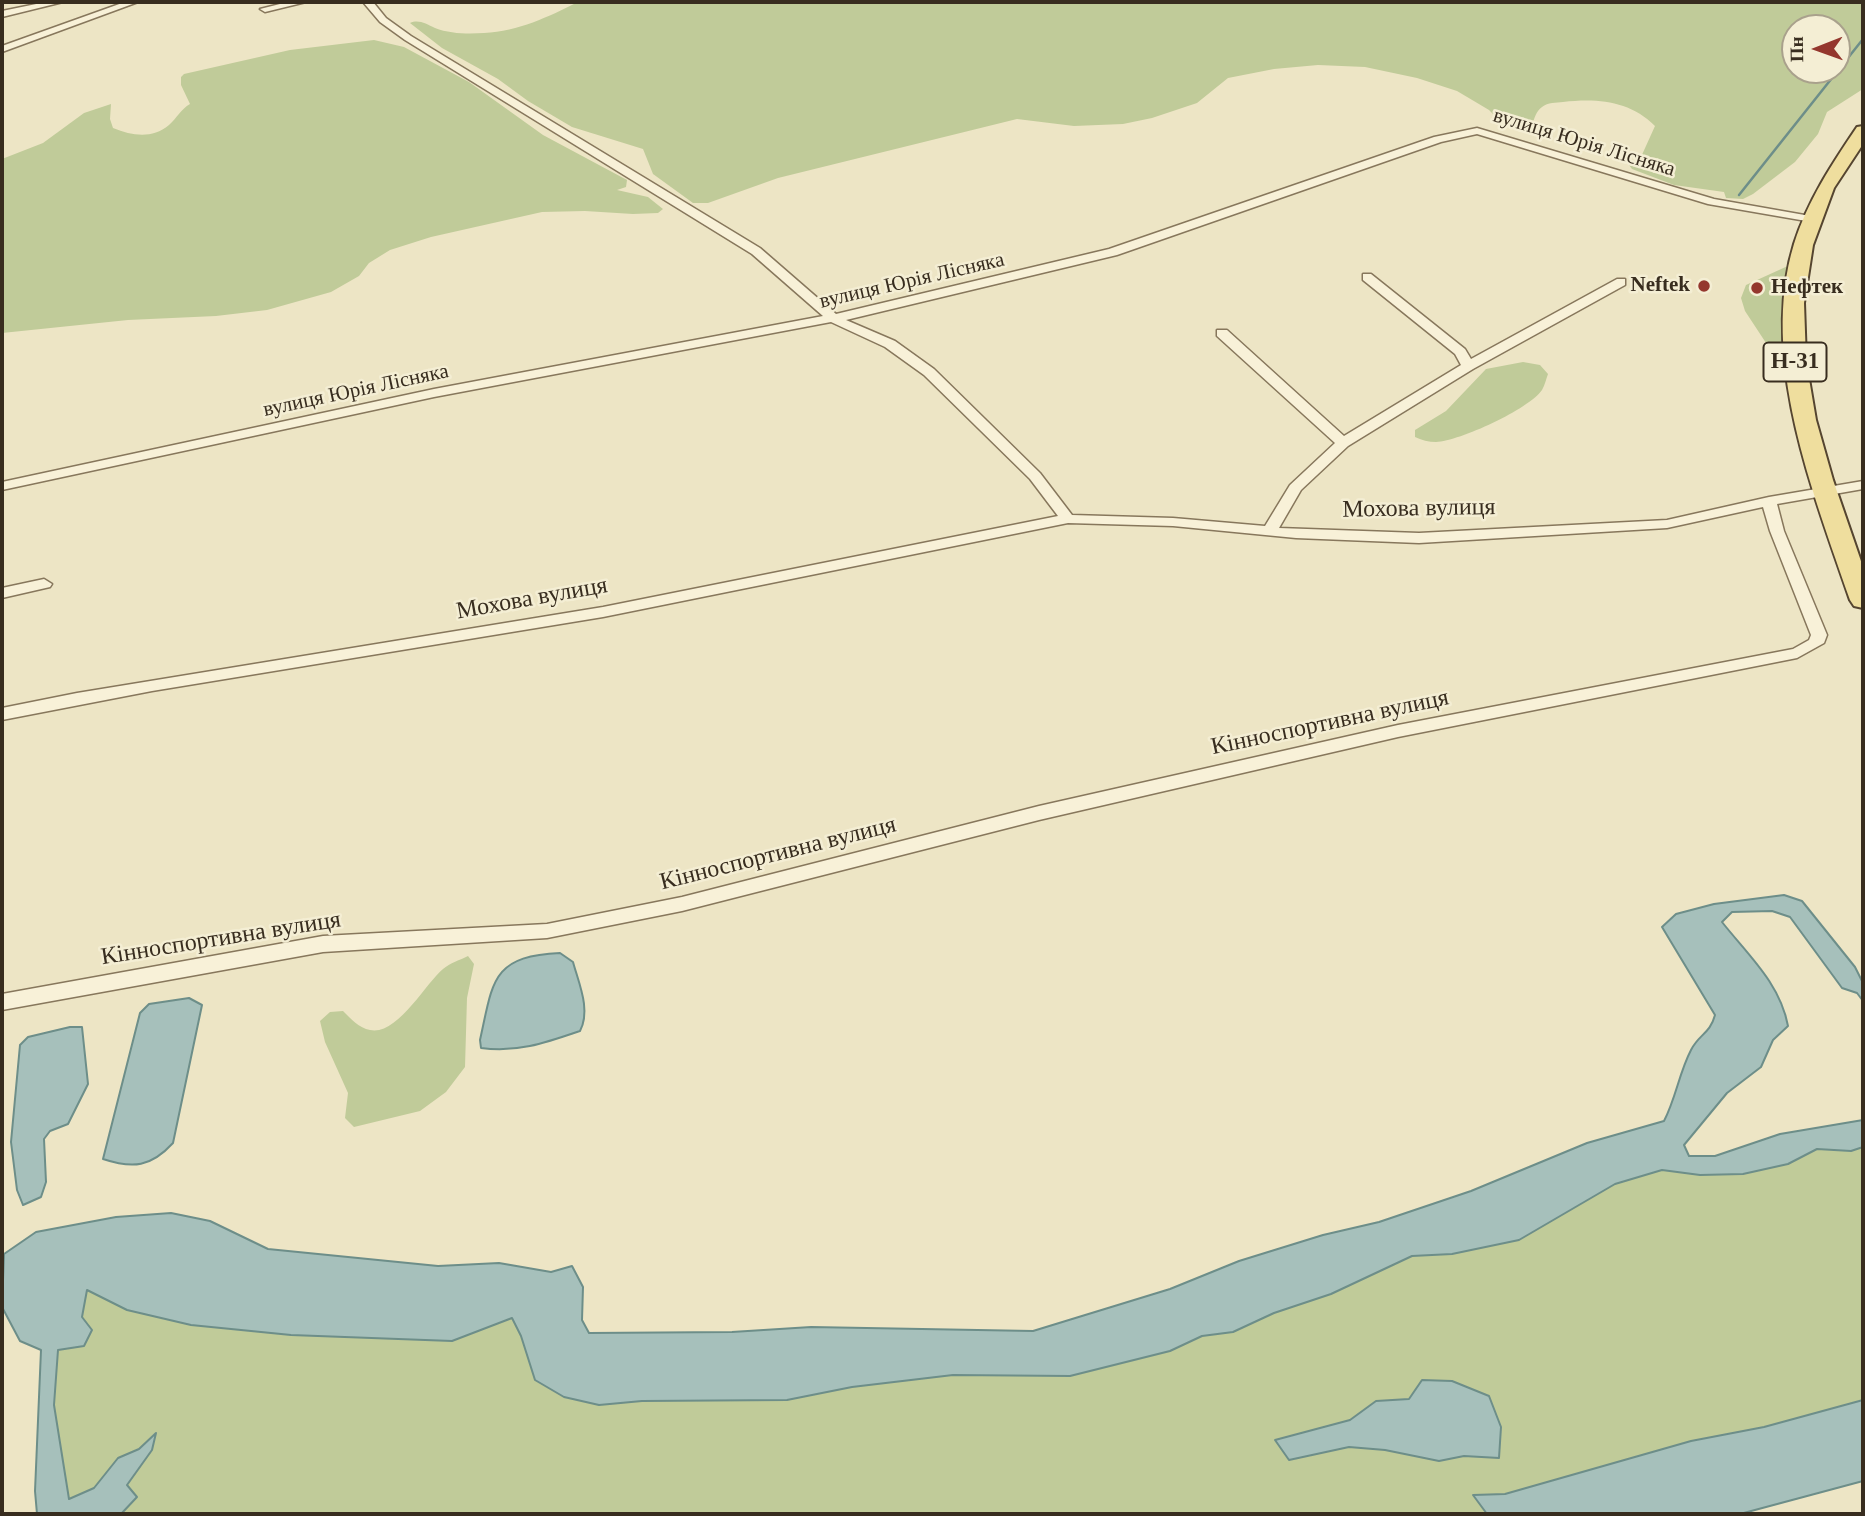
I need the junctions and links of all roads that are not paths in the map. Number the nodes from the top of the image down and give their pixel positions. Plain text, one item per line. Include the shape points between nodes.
1 (58, 2) edge
2 (102, 2) edge
3 (133, 2) edge
4 (301, 2) edge
5 (368, 2) edge
6 (265, 9) dead end
7 (108, 12) junction
8 (2, 14) edge
9 (2, 49) edge
10 (1863, 131) edge
11 (1812, 219) junction
12 (1367, 277) dead end
13 (1621, 282) dead end
14 (836, 320) junction
15 (1222, 333) dead end
16 (1468, 366) junction
17 (1343, 443) junction
18 (2, 485) edge
19 (1863, 485) edge
20 (1826, 493) junction
21 (1769, 501) junction
22 (1068, 519) junction
23 (1270, 530) junction
24 (44, 584) dead end
25 (2, 593) edge
26 (1863, 600) edge
27 (2, 714) edge
28 (2, 1002) edge

1 - 8 street
2 - 7 street
3 - 7 street
4 - 6 street
5 - 14 street via 408,38 756,251
7 - 9 street
10 - 11 main road, Н-31 via 1840,163
11 - 14 street, вулиця Юрія Лісняка via 1712,202 1477,131 1438,139 1113,252
11 - 20 main road, Н-31 via 1801,251 1793,333 1799,395
12 - 16 street via 1460,352
13 - 16 street
14 - 18 street, вулиця Юрія Лісняка via 433,394
14 - 22 street via 890,344 929,372 1035,476
15 - 17 street
16 - 17 street
17 - 23 street via 1295,488
19 - 20 street, Мохова вулиця
20 - 21 street, Мохова вулиця
20 - 26 main road, Н-31
21 - 23 street, Мохова вулиця via 1667,524 1419,538
21 - 28 street, Кінноспортивна вулиця via 1819,635 1816,643 1797,653 1398,731 1039,813 682,904 547,931 323,944
22 - 23 street, Мохова вулиця
22 - 27 street, Мохова вулиця via 606,612 272,664
24 - 25 street

